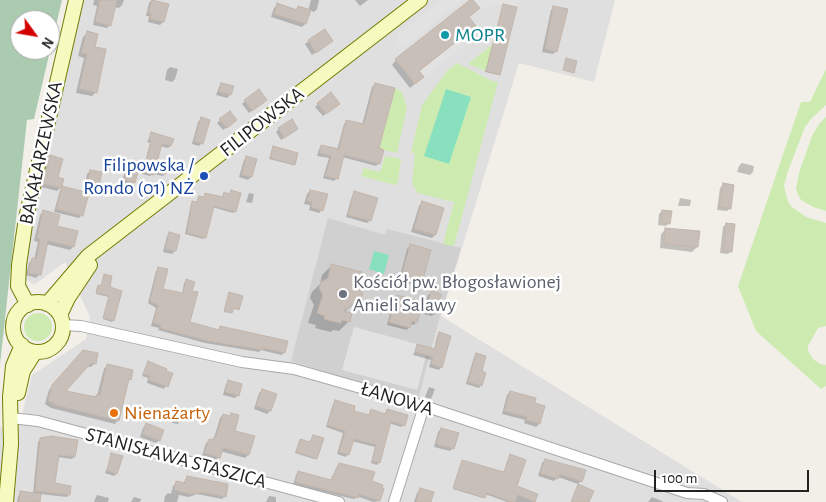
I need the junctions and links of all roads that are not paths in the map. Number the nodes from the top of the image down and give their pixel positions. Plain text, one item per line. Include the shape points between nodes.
1 (76, 0) edge
2 (420, 0) edge
3 (104, 244) junction
4 (47, 304) junction
5 (28, 305) junction
6 (62, 320) junction
7 (22, 346) junction
8 (36, 352) junction
9 (424, 406) junction
10 (6, 416) edge
11 (685, 498) edge
12 (6, 502) edge
13 (339, 502) edge
14 (394, 502) edge
15 (722, 502) edge

1 - 5 street, BAKAŁARZEWSKA via 26,218 18,286
2 - 3 street, FILIPOWSKA
3 - 4 street, FILIPOWSKA via 88,256
3 - 6 street, FILIPOWSKA via 68,298
4 - 5 street
4 - 6 street via 57,310
5 - 7 street via 21,309 14,324 14,332
6 - 8 street via 60,339 50,349
6 - 9 street, ŁANOWA via 242,362 294,369
7 - 8 street
7 - 10 street via 13,366
8 - 10 street via 23,371
9 - 11 street, ŁANOWA
9 - 14 street
10 - 12 street
10 - 13 street, STANISŁAWA STASZICA via 38,421
11 - 15 street, ŁANOWA via 704,494

